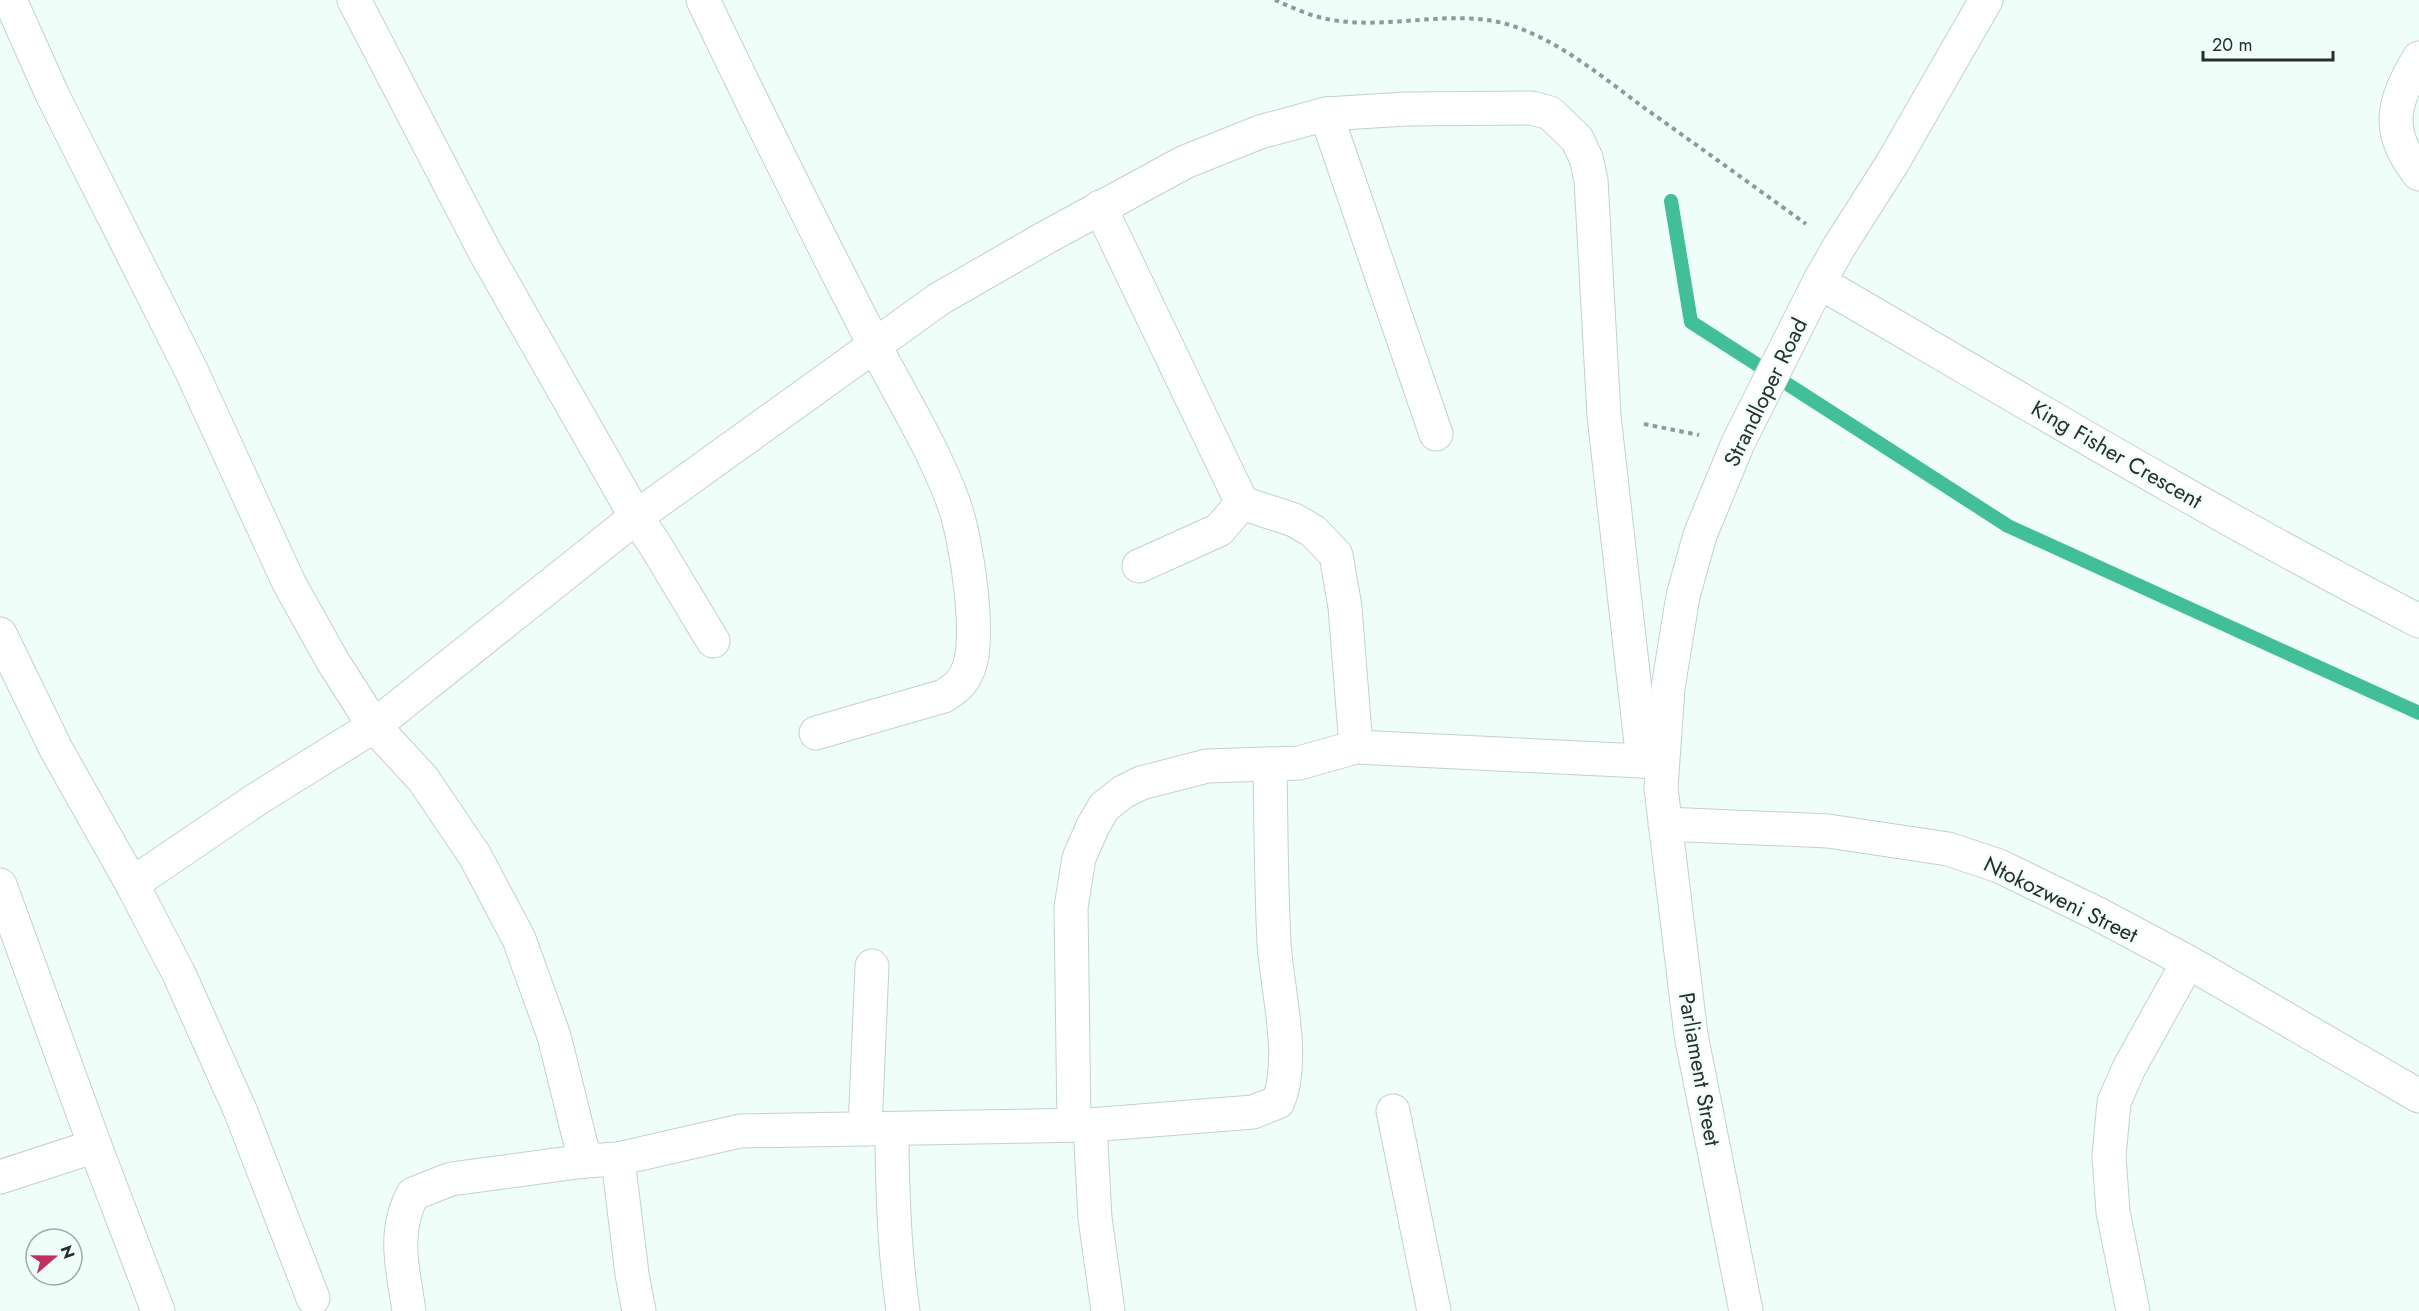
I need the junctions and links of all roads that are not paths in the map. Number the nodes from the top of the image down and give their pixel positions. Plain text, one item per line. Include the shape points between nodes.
1 (10, 0) edge
2 (354, 0) edge
3 (703, 0) edge
4 (1986, 0) edge
5 (2419, 58) edge
6 (1326, 114) junction
7 (2419, 174) edge
8 (1100, 207) junction
9 (1819, 282) junction
10 (875, 346) junction
11 (1436, 434) dead end
12 (1242, 503) junction
13 (636, 517) junction
14 (1139, 566) dead end
15 (2419, 621) edge
16 (0, 634) edge
17 (713, 641) dead end
18 (374, 726) junction
19 (816, 733) dead end
20 (1356, 747) junction
21 (1652, 761) junction
22 (1270, 764) junction
23 (1665, 824) junction
24 (132, 884) junction
25 (0, 885) edge
26 (2188, 962) junction
27 (872, 966) dead end
28 (2419, 1096) edge
29 (1393, 1111) dead end
30 (1082, 1125) junction
31 (878, 1129) junction
32 (95, 1146) junction
33 (618, 1159) junction
34 (585, 1161) junction
35 (0, 1177) edge
36 (314, 1298) dead end
37 (158, 1311) edge
38 (409, 1311) edge
39 (639, 1311) edge
40 (903, 1311) edge
41 (1108, 1311) edge
42 (1434, 1311) edge
43 (1746, 1311) edge
44 (2133, 1311) edge

1 - 18 street via 52,94 191,370 289,583
2 - 13 street via 485,252
3 - 10 street
4 - 9 street, Strandloper Road
5 - 7 street via 2401,91 2396,117 2403,149
6 - 8 street via 1260,132 1185,162
6 - 11 street
6 - 21 street via 1532,108 1550,113 1577,139 1586,158 1594,202 1604,416
8 - 10 street via 939,299
8 - 12 street
9 - 15 street, King Fisher Crescent via 2344,583
9 - 21 street, Strandloper Road via 1738,443 1700,535 1683,596
10 - 13 street
10 - 19 street via 936,462 954,505 970,580 969,668 959,686 944,696
12 - 14 street via 1219,530
12 - 20 street via 1304,525 1336,555 1346,607
13 - 17 street
13 - 18 street
16 - 24 street via 56,749
18 - 24 street
18 - 34 street via 430,788 475,856 519,939 554,1036
20 - 21 street
20 - 22 street via 1299,763
21 - 23 street, Strandloper Road via 1661,788
22 - 30 street via 1207,766 1142,783 1122,792 1104,807 1093,826 1079,858 1071,907
22 - 30 street via 1274,944 1286,1055 1278,1102 1253,1112
23 - 26 street, Ntokozweni Street via 1828,831 1948,849 2025,877
23 - 43 street, Parliament Street via 1691,1035
24 - 36 street via 179,974 240,1110
25 - 32 street
26 - 28 street, Ntokozweni Street
26 - 44 street via 2114,1102 2109,1156 2112,1212
27 - 31 street
29 - 42 street
30 - 31 street
30 - 41 street
31 - 33 street via 740,1131
31 - 40 street
32 - 35 street
32 - 37 street
33 - 34 street
33 - 39 street
34 - 38 street via 451,1179 413,1194 399,1235

